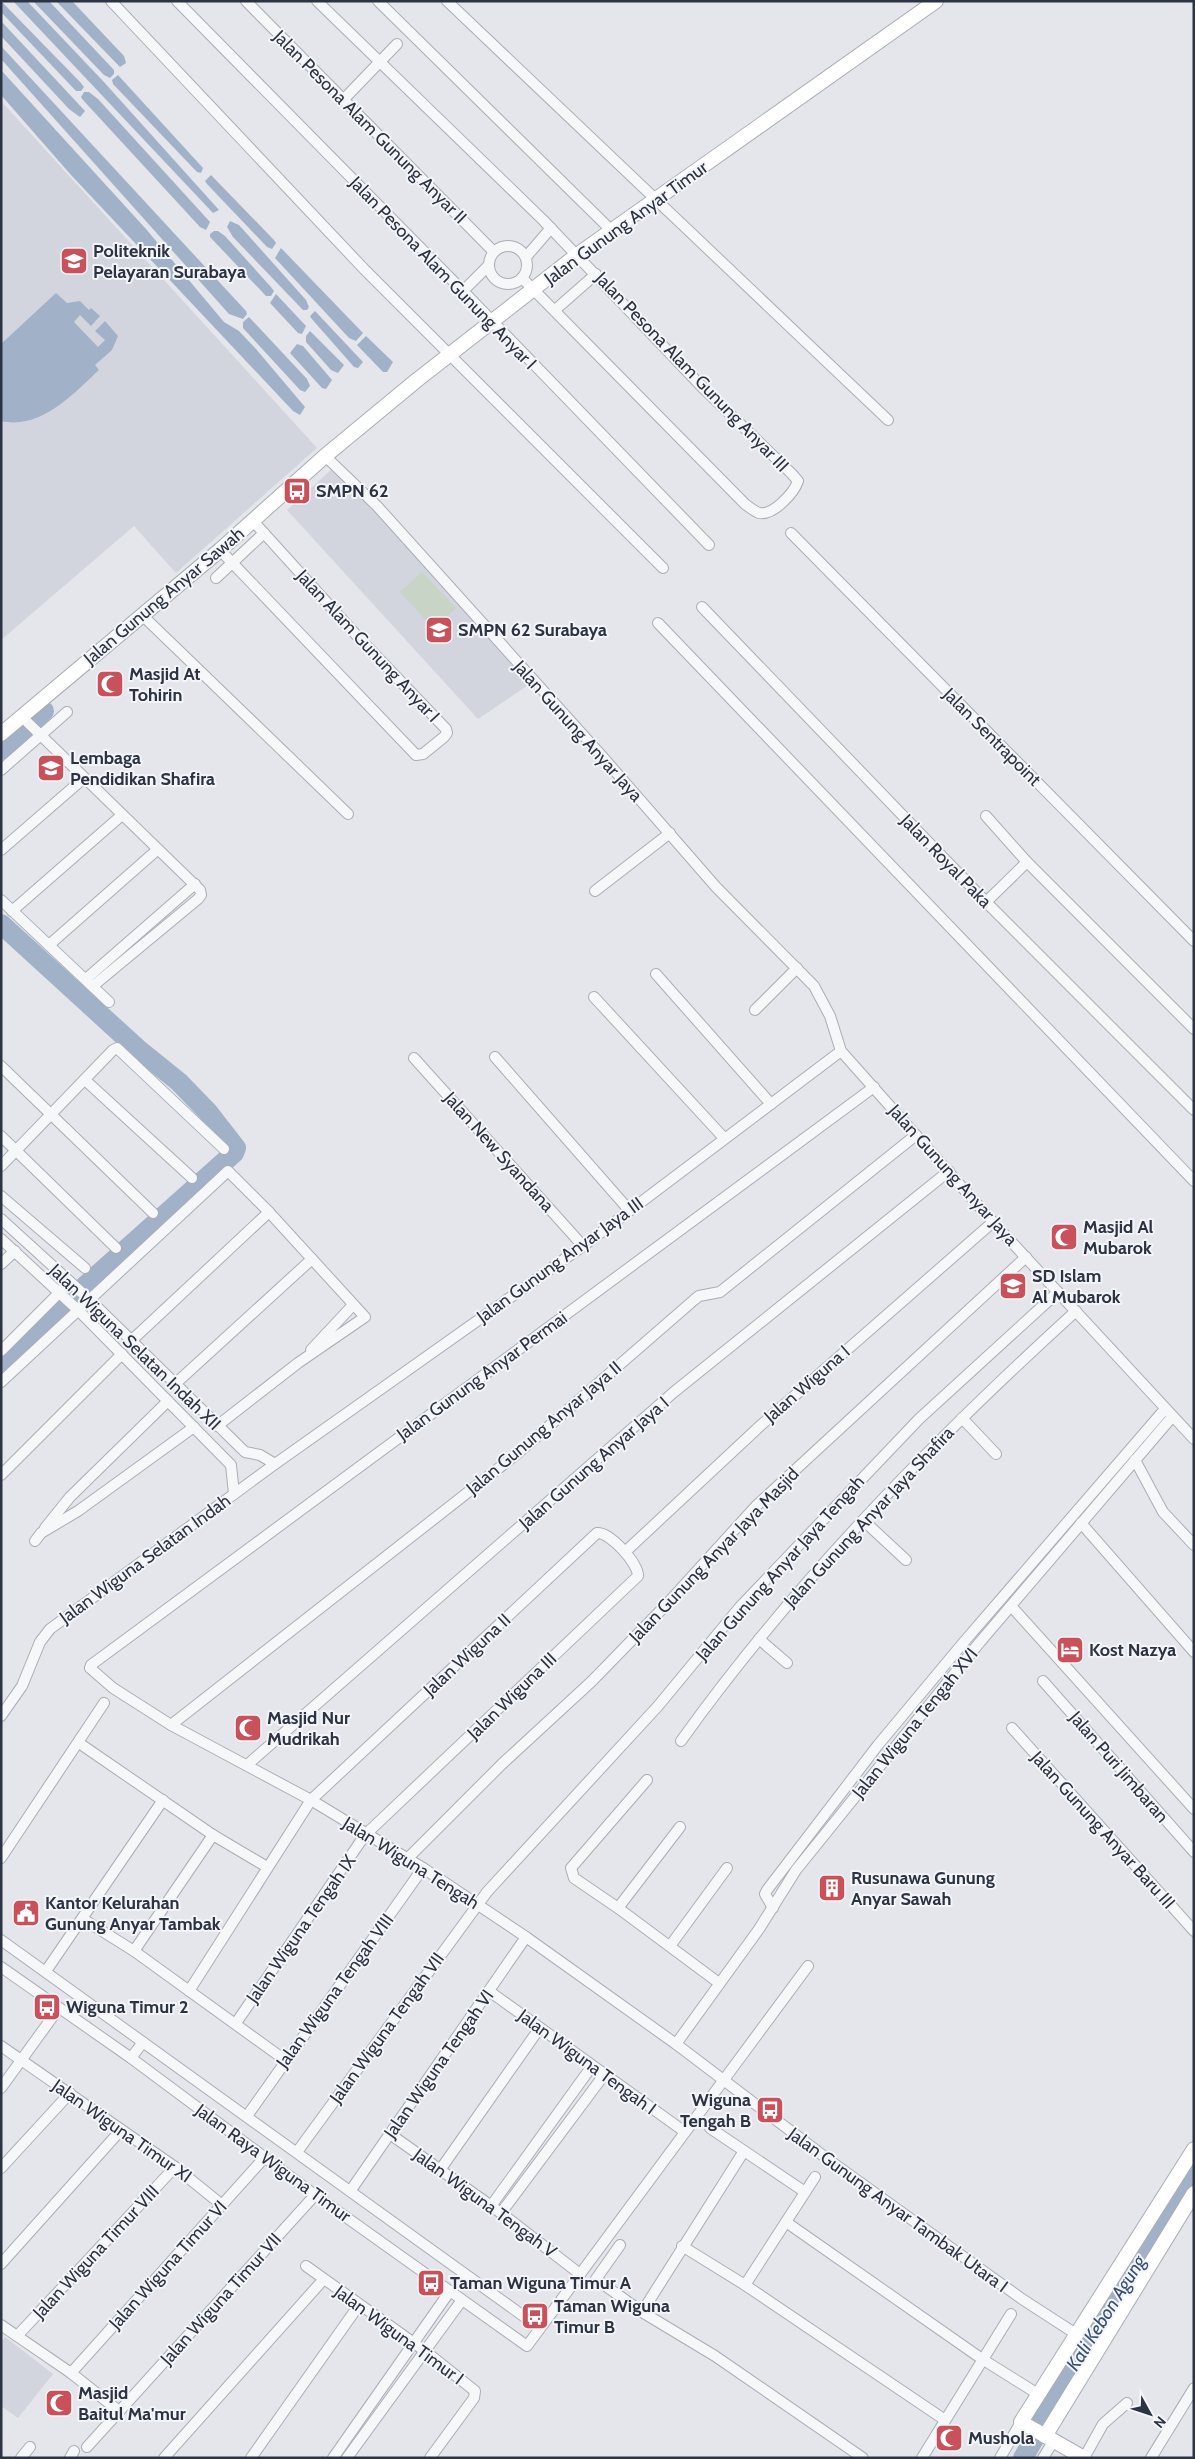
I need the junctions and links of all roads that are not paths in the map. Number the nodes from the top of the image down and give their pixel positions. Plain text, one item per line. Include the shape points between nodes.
1 (111, 1) edge
2 (177, 1) edge
3 (246, 1) edge
4 (317, 1) edge
5 (378, 1) edge
6 (447, 1) edge
7 (936, 1) edge
8 (397, 44) dead end
9 (380, 61) junction
10 (343, 100) junction
11 (655, 200) junction
12 (551, 228) junction
13 (612, 231) junction
14 (494, 252) junction
15 (577, 255) junction
16 (526, 257) junction
17 (489, 265) junction
18 (596, 274) junction
19 (522, 278) junction
20 (535, 289) junction
21 (463, 291) junction
22 (555, 310) junction
23 (492, 322) junction
24 (449, 356) junction
25 (888, 420) dead end
26 (325, 456) junction
27 (253, 521) junction
28 (264, 533) junction
29 (791, 533) dead end
30 (708, 545) dead end
31 (220, 550) junction
32 (232, 563) junction
33 (663, 568) dead end
34 (216, 578) dead end
35 (702, 607) dead end
36 (142, 615) junction
37 (658, 623) dead end
38 (67, 712) dead end
39 (23, 718) junction
40 (1, 734) edge
41 (40, 734) junction
42 (1, 770) edge
43 (84, 778) junction
44 (348, 814) dead end
45 (122, 815) junction
46 (986, 816) dead end
47 (670, 833) junction
48 (1, 850) edge
49 (157, 850) junction
50 (1033, 867) junction
51 (595, 891) dead end
52 (1, 900) edge
53 (986, 902) junction
54 (12, 911) junction
55 (1194, 941) edge
56 (49, 945) junction
57 (797, 968) junction
58 (656, 974) dead end
59 (89, 983) junction
60 (594, 997) dead end
61 (110, 1002) dead end
62 (755, 1010) dead end
63 (1194, 1029) edge
64 (841, 1051) junction
65 (495, 1057) dead end
66 (414, 1058) dead end
67 (1, 1066) edge
68 (85, 1080) junction
69 (874, 1086) junction
70 (771, 1104) junction
71 (1194, 1110) edge
72 (52, 1113) junction
73 (916, 1134) junction
74 (1, 1136) edge
75 (724, 1138) junction
76 (224, 1149) dead end
77 (17, 1150) junction
78 (1, 1166) edge
79 (949, 1171) junction
80 (192, 1178) dead end
81 (1194, 1181) edge
82 (1, 1196) edge
83 (629, 1210) junction
84 (153, 1212) dead end
85 (269, 1212) junction
86 (1, 1219) edge
87 (993, 1222) junction
88 (1, 1240) edge
89 (583, 1246) junction
90 (116, 1248) dead end
91 (15, 1251) junction
92 (1026, 1257) junction
93 (312, 1259) junction
94 (1, 1264) edge
95 (85, 1268) dead end
96 (72, 1284) junction
97 (1058, 1292) junction
98 (62, 1296) junction
99 (88, 1298) junction
100 (353, 1305) junction
101 (77, 1310) junction
102 (1076, 1311) junction
103 (131, 1341) junction
104 (1, 1350) edge
105 (122, 1354) junction
106 (298, 1364) junction
107 (1, 1382) edge
108 (175, 1384) junction
109 (168, 1401) junction
110 (1169, 1413) junction
111 (962, 1418) junction
112 (217, 1426) junction
113 (194, 1427) junction
114 (1194, 1439) edge
115 (245, 1452) junction
116 (996, 1454) dead end
117 (1135, 1460) junction
118 (274, 1464) junction
119 (231, 1465) junction
120 (1, 1475) edge
121 (234, 1494) junction
122 (863, 1520) junction
123 (1081, 1524) junction
124 (1194, 1545) edge
125 (625, 1552) junction
126 (906, 1560) dead end
127 (1011, 1606) junction
128 (759, 1639) junction
129 (1194, 1652) edge
130 (787, 1663) dead end
131 (91, 1664) joint
132 (1043, 1681) dead end
133 (104, 1703) dead end
134 (1, 1716) edge
135 (171, 1725) junction
136 (1012, 1728) dead end
137 (681, 1740) dead end
138 (80, 1743) junction
139 (247, 1765) junction
140 (647, 1780) dead end
141 (163, 1800) junction
142 (311, 1800) junction
143 (1194, 1809) edge
144 (680, 1827) dead end
145 (213, 1835) junction
146 (365, 1835) junction
147 (1194, 1852) edge
148 (1, 1858) edge
149 (407, 1859) junction
150 (267, 1867) junction
151 (423, 1868) junction
152 (727, 1868) dead end
153 (477, 1904) junction
154 (618, 1908) junction
155 (773, 1908) junction
156 (83, 1919) junction
157 (1194, 1931) edge
158 (526, 1937) junction
159 (1, 1940) edge
160 (670, 1946) junction
161 (134, 1951) junction
162 (808, 1966) dead end
163 (1, 1967) edge
164 (46, 1971) junction
165 (719, 1983) junction
166 (189, 1991) junction
167 (489, 1991) junction
168 (59, 2008) junction
169 (236, 2022) junction
170 (539, 2029) junction
171 (143, 2042) junction
172 (676, 2044) junction
173 (1, 2046) edge
174 (131, 2058) junction
175 (285, 2060) junction
176 (20, 2061) junction
177 (592, 2066) junction
178 (604, 2075) junction
179 (722, 2082) junction
180 (1, 2088) edge
181 (70, 2093) junction
182 (247, 2116) junction
183 (710, 2128) dead end
184 (121, 2130) junction
185 (685, 2132) junction
186 (390, 2134) junction
187 (1194, 2149) edge
188 (297, 2152) junction
189 (744, 2152) junction
190 (265, 2156) junction
191 (175, 2167) junction
192 (1, 2168) edge
193 (440, 2170) junction
194 (815, 2177) dead end
195 (351, 2190) junction
196 (805, 2192) junction
197 (1194, 2193) edge
198 (315, 2194) junction
199 (222, 2204) junction
200 (490, 2206) junction
201 (501, 2213) junction
202 (786, 2222) junction
203 (620, 2245) dead end
204 (682, 2246) junction
205 (1, 2264) edge
206 (306, 2266) dead end
207 (580, 2274) junction
208 (323, 2280) junction
209 (745, 2285) junction
210 (450, 2291) junction
211 (462, 2300) junction
212 (359, 2305) junction
213 (642, 2312) junction
214 (1011, 2314) dead end
215 (1, 2325) edge
216 (540, 2328) junction
217 (1076, 2334) junction
218 (17, 2336) junction
219 (413, 2342) junction
220 (425, 2351) junction
221 (982, 2359) junction
222 (71, 2374) junction
223 (1194, 2388) edge
224 (1038, 2394) junction
225 (1127, 2403) dead end
226 (119, 2411) junction
227 (945, 2420) junction
228 (1023, 2423) junction
229 (1047, 2437) junction
230 (30, 2447) dead end
231 (87, 2447) dead end
232 (21, 2458) edge
233 (164, 2458) edge
234 (250, 2458) edge
235 (333, 2458) edge
236 (347, 2458) edge
237 (430, 2458) edge
238 (864, 2458) edge
239 (922, 2458) edge
240 (1000, 2458) edge
241 (1043, 2458) edge
242 (1084, 2458) edge
243 (1151, 2458) edge

1 - 24 street
2 - 21 street, Jalan Pesona Alam Gunung Anyar I
3 - 10 street, Jalan Pesona Alam Gunung Anyar II
4 - 9 street, Jalan Pesona Alam Gunung Anyar III
5 - 13 street
6 - 11 street
7 - 11 street, Jalan Gunung Anyar Timur
8 - 9 street
9 - 10 street
9 - 12 street, Jalan Pesona Alam Gunung Anyar III
10 - 14 street, Jalan Pesona Alam Gunung Anyar II
11 - 13 street, Jalan Gunung Anyar Timur
11 - 25 street
12 - 15 street, Jalan Pesona Alam Gunung Anyar III
12 - 16 street
13 - 15 street, Jalan Gunung Anyar Timur
14 - 16 street via 508,246 521,251
14 - 17 street
15 - 18 street, Jalan Pesona Alam Gunung Anyar III
15 - 20 street, Jalan Gunung Anyar Timur
16 - 19 street via 526,272
17 - 19 street via 501,282 508,284
17 - 21 street
18 - 22 street
18 - 22 street, Jalan Pesona Alam Gunung Anyar III via 798,481 774,509 766,513 741,501
19 - 20 street
20 - 22 street
20 - 23 street, Jalan Gunung Anyar Timur
21 - 23 street, Jalan Pesona Alam Gunung Anyar I
23 - 24 street, Jalan Gunung Anyar Timur
23 - 30 street, Jalan Pesona Alam Gunung Anyar I
24 - 26 street, Jalan Gunung Anyar Timur
24 - 33 street
26 - 27 street, Jalan Gunung Anyar Sawah
26 - 47 street, Jalan Gunung Anyar Jaya via 377,506
27 - 28 street, Jalan Alam Gunung Anyar I
27 - 31 street, Jalan Gunung Anyar Sawah
28 - 32 street
28 - 32 street, Jalan Alam Gunung Anyar I via 446,729 444,737 423,754 416,754
29 - 55 street, Jalan Sentrapoint
31 - 32 street, Jalan Alam Gunung Anyar I
31 - 36 street, Jalan Gunung Anyar Sawah
32 - 34 street
35 - 53 street, Jalan Royal Paka
36 - 39 street, Jalan Gunung Anyar Sawah
36 - 44 street
37 - 81 street
38 - 41 street
39 - 40 street, Jalan Gunung Anyar Sawah
39 - 41 street
41 - 42 street
41 - 43 street
43 - 45 street
43 - 48 street
45 - 49 street
45 - 54 street
46 - 50 street
47 - 51 street
47 - 57 street, Jalan Gunung Anyar Jaya via 719,889
49 - 56 street
49 - 59 street via 198,887
50 - 53 street
50 - 63 street
52 - 54 street
53 - 71 street, Jalan Royal Paka
54 - 56 street
56 - 59 street
57 - 62 street
57 - 64 street, Jalan Gunung Anyar Jaya via 819,994
58 - 70 street
59 - 61 street
60 - 75 street
64 - 69 street, Jalan Gunung Anyar Jaya
64 - 70 street, Jalan Gunung Anyar Jaya III
65 - 83 street
66 - 89 street, Jalan New Syandana
67 - 72 street
68 - 72 street
68 - 76 street via 117,1048
68 - 80 street
69 - 73 street, Jalan Gunung Anyar Jaya
69 - 131 street, Jalan Gunung Anyar Permai
70 - 75 street, Jalan Gunung Anyar Jaya III
72 - 77 street
72 - 84 street
73 - 79 street, Jalan Gunung Anyar Jaya
73 - 135 street, Jalan Gunung Anyar Jaya II via 720,1292 694,1300 518,1453
74 - 77 street
75 - 83 street, Jalan Gunung Anyar Jaya III
77 - 78 street
77 - 90 street
79 - 87 street, Jalan Gunung Anyar Jaya
79 - 139 street, Jalan Gunung Anyar Jaya I via 674,1392
82 - 95 street
83 - 89 street, Jalan Gunung Anyar Jaya III
85 - 93 street
85 - 99 street via 229,1171 225,1172
85 - 103 street
86 - 96 street, Jalan Wiguna Selatan Indah XII
87 - 92 street, Jalan Gunung Anyar Jaya
87 - 125 street, Jalan Wiguna I via 760,1426
88 - 91 street, Jalan Wiguna Selatan Indah XII
89 - 118 street, Jalan Gunung Anyar Jaya III
91 - 94 street
91 - 98 street, Jalan Wiguna Selatan Indah XII
92 - 97 street, Jalan Gunung Anyar Jaya
92 - 149 street, Jalan Gunung Anyar Jaya Masjid via 756,1506 592,1681 502,1764
93 - 100 street
93 - 108 street
96 - 98 street
96 - 99 street, Jalan Wiguna Selatan Indah XII
97 - 102 street, Jalan Gunung Anyar Jaya
97 - 153 street, Jalan Gunung Anyar Jaya Tengah via 919,1419 739,1608 658,1706
98 - 101 street, Jalan Wiguna Selatan Indah XII
98 - 104 street
99 - 101 street
99 - 103 street, Jalan Wiguna Selatan Indah XII
100 - 106 street
100 - 106 street via 365,1317 364,1320
101 - 105 street, Jalan Wiguna Selatan Indah XII
101 - 107 street
102 - 110 street, Jalan Gunung Anyar Jaya
102 - 111 street, Jalan Gunung Anyar Jaya Shafira
103 - 108 street, Jalan Wiguna Selatan Indah XII
105 - 109 street, Jalan Wiguna Selatan Indah XII
105 - 120 street
106 - 112 street
108 - 112 street, Jalan Wiguna Selatan Indah XII
109 - 113 street, Jalan Wiguna Selatan Indah XII
109 - 113 street via 70,1496 38,1537
110 - 114 street, Jalan Gunung Anyar Jaya
110 - 117 street, Jalan Wiguna Tengah XVI
110 - 155 street via 963,1643 878,1745 767,1890 767,1901
111 - 116 street
111 - 122 street, Jalan Gunung Anyar Jaya Shafira
112 - 115 street, Jalan Wiguna Selatan Indah XII
113 - 119 street, Jalan Wiguna Selatan Indah XII
115 - 118 street, Jalan Wiguna Selatan Indah XII via 260,1455
115 - 119 street
117 - 123 street, Jalan Wiguna Tengah XVI
117 - 124 street via 1163,1512
118 - 121 street, Jalan Wiguna Selatan Indah
119 - 121 street
121 - 134 street, Jalan Wiguna Selatan Indah via 50,1629 40,1642 22,1686
122 - 126 street
122 - 128 street, Jalan Gunung Anyar Jaya Shafira
123 - 127 street, Jalan Wiguna Tengah XVI
123 - 129 street
125 - 142 street, Jalan Wiguna II via 605,1535 597,1533
125 - 146 street, Jalan Wiguna III via 638,1576
127 - 143 street
127 - 155 street, Jalan Wiguna Tengah XVI via 796,1870
128 - 130 street
128 - 137 street, Jalan Gunung Anyar Jaya Shafira
131 - 135 street, Jalan Wiguna Tengah via 90,1668 113,1688
132 - 147 street, Jalan Puri Jimbaran
133 - 138 street
135 - 139 street, Jalan Wiguna Tengah
136 - 157 street, Jalan Gunung Anyar Baru III
138 - 141 street
138 - 148 street
139 - 142 street, Jalan Wiguna Tengah
140 - 154 street via 571,1868 574,1878
141 - 145 street
141 - 156 street
142 - 146 street, Jalan Wiguna Tengah
142 - 150 street
144 - 154 street
145 - 150 street
145 - 161 street
146 - 149 street, Jalan Wiguna Tengah
146 - 169 street, Jalan Wiguna Tengah IX
149 - 151 street, Jalan Wiguna Tengah
150 - 166 street
151 - 153 street, Jalan Wiguna Tengah
151 - 175 street, Jalan Wiguna Tengah VIII
152 - 160 street
153 - 158 street, Jalan Wiguna Tengah
153 - 188 street, Jalan Wiguna Tengah VII
154 - 160 street
155 - 165 street, Jalan Wiguna Tengah XVI
156 - 161 street
156 - 164 street
158 - 167 street, Jalan Wiguna Tengah VI
158 - 172 street, Jalan Wiguna Tengah
159 - 164 street, Jalan Raya Wiguna Timur
160 - 165 street
161 - 166 street
162 - 179 street
163 - 168 street, Jalan Raya Wiguna Timur
164 - 171 street, Jalan Raya Wiguna Timur
165 - 172 street, Jalan Wiguna Tengah XVI
166 - 169 street
167 - 170 street, Jalan Wiguna Tengah I
167 - 186 street, Jalan Wiguna Tengah VI
168 - 174 street, Jalan Raya Wiguna Timur
168 - 176 street
169 - 175 street
170 - 177 street, Jalan Wiguna Tengah I
170 - 193 street
171 - 174 street
171 - 182 street, Jalan Raya Wiguna Timur
172 - 179 street, Jalan Wiguna Tengah
173 - 176 street, Jalan Wiguna Timur XI
174 - 190 street, Jalan Raya Wiguna Timur
175 - 182 street, Jalan Wiguna Tengah VIII
176 - 180 street
176 - 181 street, Jalan Wiguna Timur XI
177 - 178 street, Jalan Wiguna Tengah I
177 - 200 street
178 - 185 street, Jalan Wiguna Tengah I
178 - 201 street
179 - 185 street, Jalan Raya Wiguna Timur
179 - 217 street, Jalan Gunung Anyar Tambak Utara I via 925,2230
181 - 184 street, Jalan Wiguna Timur XI
181 - 192 street
182 - 188 street, Jalan Raya Wiguna Timur
183 - 189 street
184 - 191 street, Jalan Wiguna Timur XI
184 - 205 street
185 - 207 street, Jalan Raya Wiguna Timur
186 - 193 street, Jalan Wiguna Tengah V
186 - 195 street, Jalan Wiguna Tengah VI
187 - 217 street
188 - 195 street, Jalan Raya Wiguna Timur
189 - 196 street
189 - 204 street
190 - 198 street, Jalan Raya Wiguna Timur
190 - 199 street, Jalan Wiguna Timur VI
191 - 199 street, Jalan Wiguna Timur XI
191 - 218 street, Jalan Wiguna Timur VIII
193 - 200 street, Jalan Wiguna Tengah V
194 - 196 street
195 - 216 street, Jalan Raya Wiguna Timur
196 - 202 street
197 - 229 street
198 - 210 street, Jalan Raya Wiguna Timur
198 - 226 street, Jalan Wiguna Timur VII
199 - 222 street, Jalan Wiguna Timur VI
200 - 201 street, Jalan Wiguna Tengah V
201 - 207 street, Jalan Wiguna Tengah V
202 - 209 street
202 - 221 street
203 - 213 street via 596,2279
204 - 209 street
204 - 213 street
206 - 208 street, Jalan Wiguna Timur I
207 - 216 street, Jalan Raya Wiguna Timur
208 - 212 street, Jalan Wiguna Timur I
208 - 233 street
209 - 227 street
210 - 211 street, Jalan Raya Wiguna Timur
210 - 219 street
211 - 216 street, Jalan Raya Wiguna Timur via 526,2345
211 - 220 street
212 - 219 street, Jalan Wiguna Timur I
212 - 234 street
213 - 238 street via 715,2356
214 - 221 street, Jalan Gunung Anyar Tambak Utara I
215 - 218 street
217 - 224 street
218 - 222 street
219 - 220 street, Jalan Wiguna Timur I
219 - 235 street
220 - 236 street
220 - 237 street, Jalan Wiguna Timur I via 476,2394
221 - 224 street
221 - 227 street, Jalan Gunung Anyar Tambak Utara I
222 - 226 street
223 - 243 street
224 - 228 street
225 - 242 street via 1103,2424
226 - 231 street, Jalan Wiguna Timur VII
227 - 239 street, Jalan Gunung Anyar Tambak Utara I
228 - 229 street
228 - 240 street
229 - 241 street
229 - 242 street
230 - 232 street

